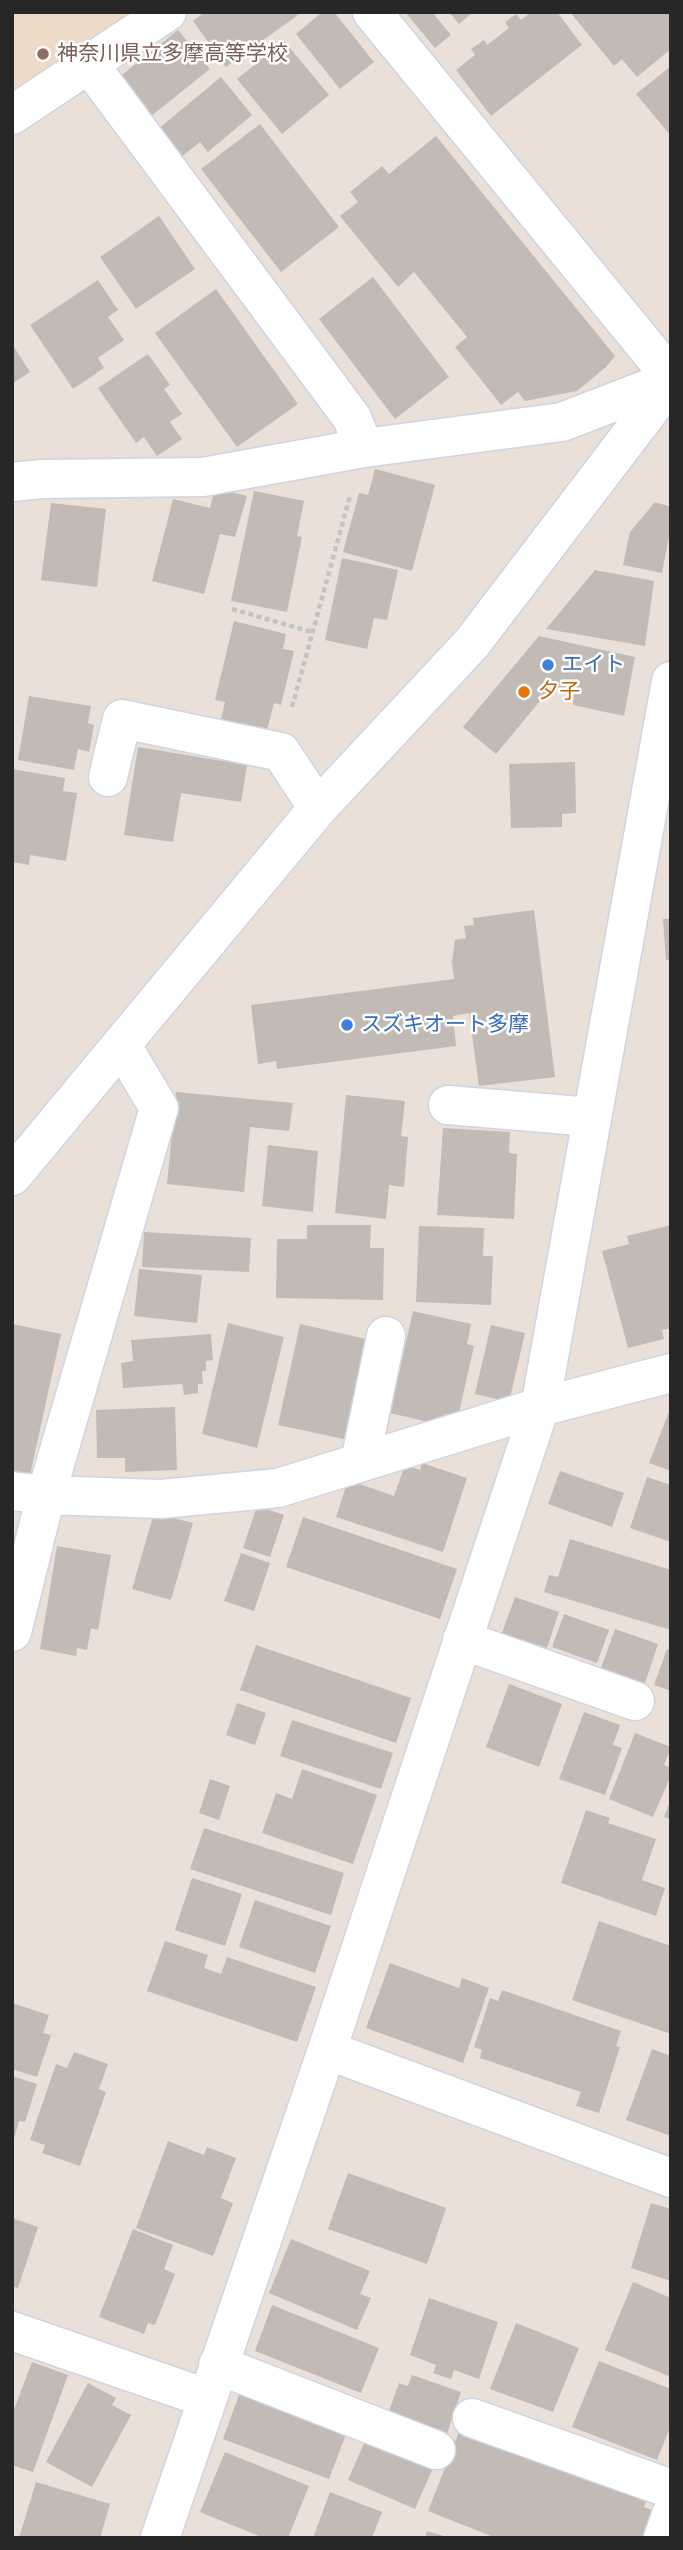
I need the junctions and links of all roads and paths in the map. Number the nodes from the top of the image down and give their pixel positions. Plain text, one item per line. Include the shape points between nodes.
1 (167, 12) edge
2 (372, 12) edge
3 (89, 64) junction
4 (12, 115) edge
5 (671, 379) edge
6 (364, 448) junction
7 (12, 482) edge
8 (232, 609) dead end
9 (312, 632) junction
10 (671, 681) edge
11 (281, 752) junction
12 (108, 777) dead end
13 (318, 808) junction
14 (122, 1046) junction
15 (448, 1105) dead end
16 (592, 1117) junction
17 (12, 1176) edge
18 (386, 1336) dead end
19 (671, 1373) edge
20 (540, 1407) junction
21 (360, 1462) junction
22 (29, 1493) edge
23 (12, 1632) edge
24 (462, 1640) junction
25 (635, 1701) dead end
26 (327, 2050) junction
27 (671, 2178) edge
28 (12, 2331) edge
29 (212, 2382) junction
30 (472, 2417) dead end
31 (436, 2450) dead end
32 (671, 2489) edge
33 (671, 2515) edge
34 (160, 2538) edge
35 (663, 2538) edge

1 - 3 street
2 - 5 street
3 - 4 street
3 - 6 street via 352,418
5 - 6 street via 562,422
5 - 13 street via 472,643
6 - 7 street via 203,477
6 - 9 path
8 - 9 path
9 - 11 path
10 - 16 street
11 - 12 street via 122,719
11 - 13 street
13 - 14 street
14 - 17 street
14 - 22 street via 159,1108
15 - 16 street
16 - 20 street
18 - 21 street
19 - 20 street
20 - 21 street
20 - 24 street
21 - 22 street via 278,1488 161,1499
22 - 23 street
24 - 25 street
24 - 26 street
26 - 27 street
26 - 29 street
28 - 29 street
29 - 31 street
29 - 34 street
30 - 32 street
33 - 35 street

